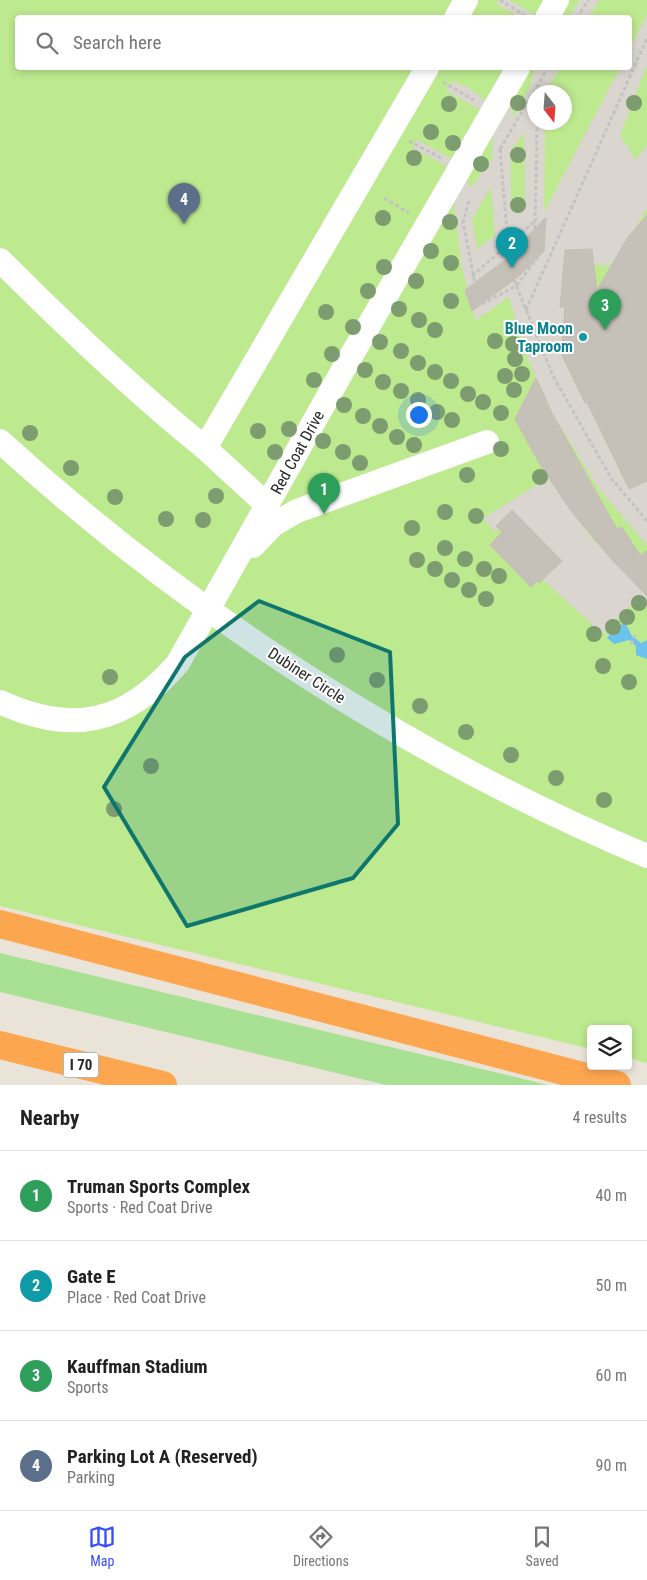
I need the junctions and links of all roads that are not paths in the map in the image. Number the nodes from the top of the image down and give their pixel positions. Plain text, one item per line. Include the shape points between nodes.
1 (466, 0) edge
2 (557, 0) edge
3 (458, 15) edge
4 (549, 15) edge
5 (425, 70) edge
6 (517, 70) edge
7 (0, 260) edge
8 (0, 441) edge
9 (487, 442) dead end
10 (205, 448) junction
11 (267, 505) junction
12 (231, 569) junction
13 (0, 702) edge
14 (647, 856) edge
15 (0, 924) edge
16 (0, 1045) edge
17 (163, 1085) edge
18 (617, 1085) edge

1 - 3 street
2 - 4 street
5 - 10 street
6 - 11 street, Red Coat Drive
7 - 10 street via 69,329
8 - 14 street, Dubiner Circle via 168,580 365,713 526,802
9 - 12 street via 297,511 272,525
10 - 11 street
11 - 12 street, Red Coat Drive
12 - 13 street, Red Coat Drive via 178,663 148,694 131,705 76,722 35,716
15 - 18 highway
16 - 17 highway, I 70

